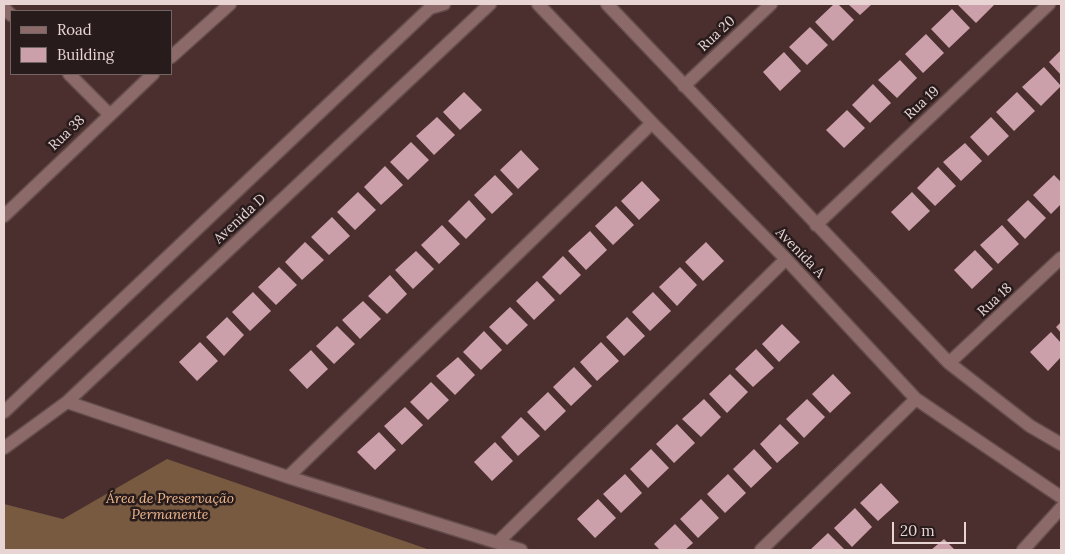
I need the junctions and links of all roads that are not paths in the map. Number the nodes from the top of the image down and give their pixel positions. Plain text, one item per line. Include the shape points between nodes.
1 (230, 4) edge
2 (444, 4) edge
3 (490, 4) edge
4 (538, 4) edge
5 (607, 4) edge
6 (771, 4) edge
7 (1049, 4) edge
8 (431, 6) edge
9 (172, 56) edge
10 (70, 75) edge
11 (152, 75) edge
12 (684, 86) junction
13 (109, 114) junction
14 (652, 123) junction
15 (4, 216) edge
16 (816, 225) junction
17 (1061, 258) edge
18 (786, 259) junction
19 (949, 364) junction
20 (916, 399) junction
21 (67, 402) junction
22 (4, 412) edge
23 (1061, 444) edge
24 (4, 448) edge
25 (288, 477) junction
26 (1061, 497) edge
27 (1061, 508) edge
28 (498, 542) junction
29 (521, 550) edge
30 (761, 550) edge
31 (1023, 550) edge

1 - 9 street
2 - 8 street, Avenida D
3 - 21 street, Avenida D
4 - 14 street, Avenida A
5 - 12 street
6 - 12 street, Rua 20
7 - 16 street, Rua 19
8 - 22 street, Avenida D
10 - 13 street
11 - 13 street, Rua 38
12 - 16 street
13 - 15 street, Rua 38
14 - 18 street, Avenida A
14 - 25 street
16 - 19 street
17 - 19 street, Rua 18
18 - 20 street, Avenida A
18 - 28 street
19 - 23 street via 1030,426
20 - 26 street, Avenida A
20 - 30 street
21 - 24 street, Avenida D
21 - 25 street
25 - 28 street
27 - 31 street
28 - 29 street

